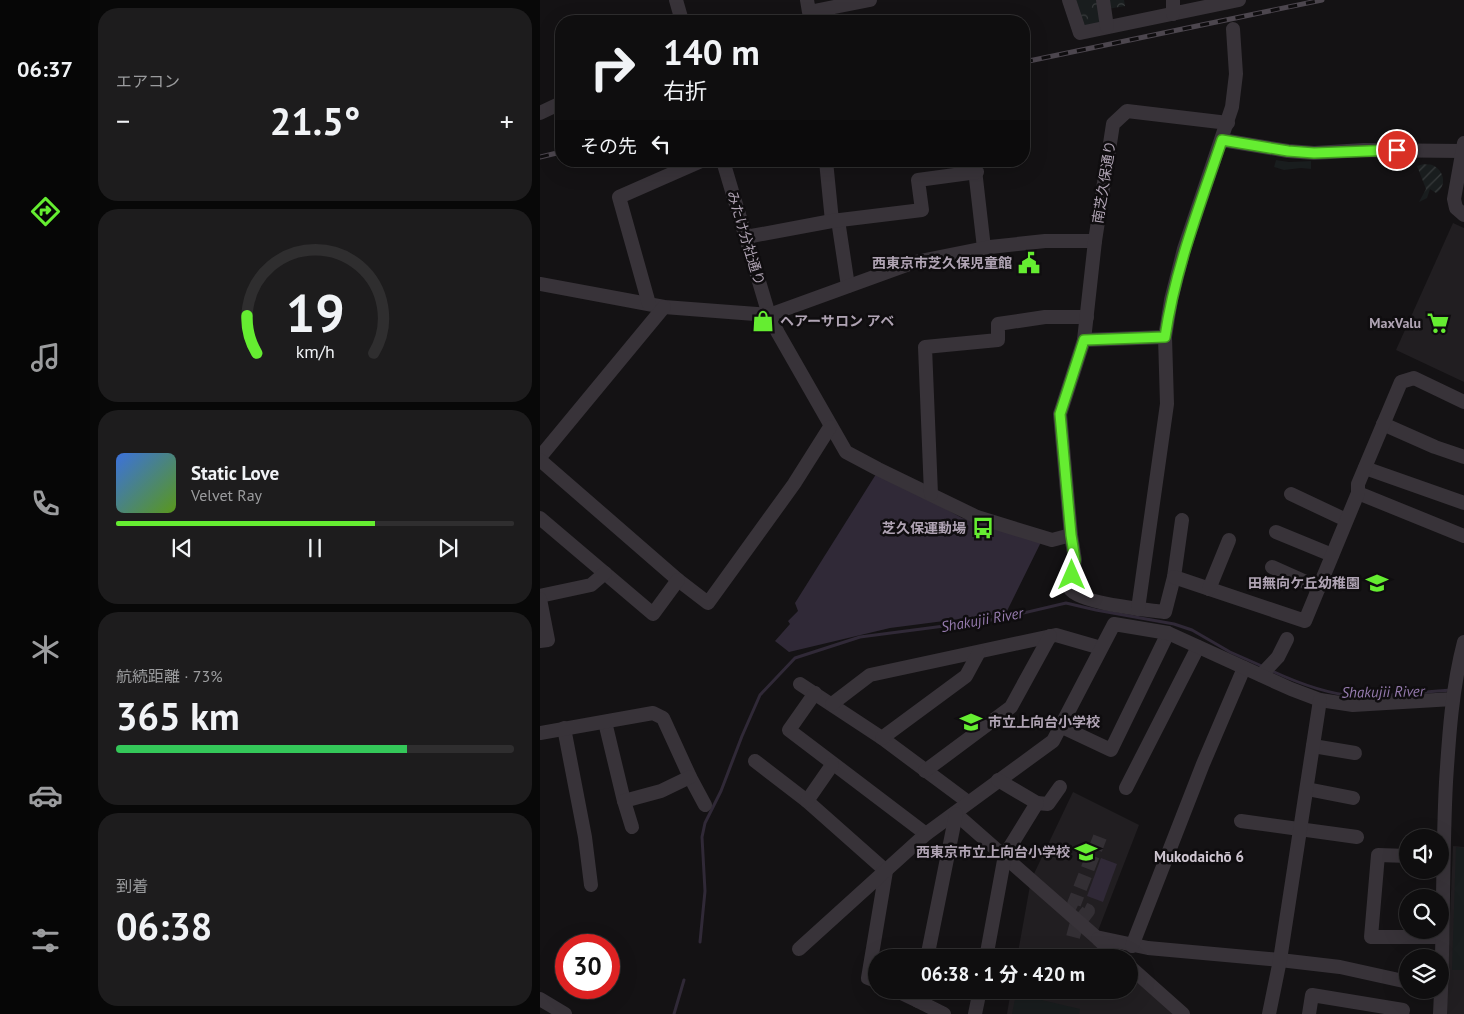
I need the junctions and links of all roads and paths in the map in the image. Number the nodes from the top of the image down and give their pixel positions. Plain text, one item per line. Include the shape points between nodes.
1 (676, 0) edge
2 (807, 0) edge
3 (870, 0) edge
4 (1069, 0) edge
5 (1103, 0) edge
6 (1232, 2) edge
7 (1173, 7) edge
8 (680, 15) edge
9 (1107, 27) junction
10 (1233, 29) dead end
11 (555, 106) edge
12 (540, 113) edge
13 (1228, 123) junction
14 (1222, 140) junction
15 (1463, 146) edge
16 (687, 167) edge
17 (725, 167) edge
18 (827, 167) edge
19 (971, 167) edge
20 (975, 167) edge
21 (1464, 215) edge
22 (835, 221) junction
23 (746, 237) junction
24 (1095, 241) junction
25 (984, 248) junction
26 (540, 284) edge
27 (848, 286) junction
28 (649, 304) junction
29 (664, 307) junction
30 (770, 315) junction
31 (1087, 317) junction
32 (1165, 337) junction
33 (1084, 340) junction
34 (1464, 402) edge
35 (1383, 424) junction
36 (830, 427) junction
37 (1464, 457) edge
38 (540, 459) edge
39 (1365, 468) junction
40 (1358, 493) junction
41 (931, 494) junction
42 (1291, 494) dead end
43 (1464, 503) edge
44 (540, 518) edge
45 (1182, 520) dead end
46 (1346, 520) junction
47 (1276, 532) dead end
48 (1071, 535) junction
49 (1464, 536) edge
50 (1229, 540) dead end
51 (1332, 555) junction
52 (1272, 567) dead end
53 (604, 573) junction
54 (1174, 577) junction
55 (678, 580) junction
56 (1319, 588) junction
57 (1209, 589) junction
58 (540, 598) edge
59 (1138, 609) junction
60 (1168, 634) junction
61 (1050, 636) junction
62 (1287, 639) dead end
63 (540, 641) edge
64 (1464, 642) edge
65 (1198, 647) junction
66 (1101, 648) junction
67 (979, 652) junction
68 (1244, 668) junction
69 (1261, 675) junction
70 (800, 684) dead end
71 (815, 693) junction
72 (1453, 698) junction
73 (1320, 700) junction
74 (832, 704) junction
75 (605, 722) junction
76 (1060, 726) junction
77 (564, 728) junction
78 (540, 732) edge
79 (882, 738) junction
80 (1313, 746) junction
81 (1355, 753) dead end
82 (755, 761) dead end
83 (832, 765) junction
84 (926, 771) junction
85 (690, 777) junction
86 (998, 780) junction
87 (1060, 787) dead end
88 (1126, 788) dead end
89 (1307, 789) junction
90 (1353, 798) dead end
91 (624, 801) junction
92 (807, 802) junction
93 (968, 802) junction
94 (1037, 803) junction
95 (705, 804) dead end
96 (956, 814) junction
97 (1241, 821) dead end
98 (632, 827) dead end
99 (1300, 829) junction
100 (1443, 829) edge
101 (926, 834) junction
102 (1357, 837) dead end
103 (1005, 855) junction
104 (1399, 856) edge
105 (886, 871) junction
106 (591, 885) dead end
107 (1096, 937) junction
108 (1399, 937) edge
109 (1132, 946) junction
110 (799, 949) dead end
111 (873, 949) edge
112 (929, 949) edge
113 (988, 949) edge
114 (1109, 949) edge
115 (1280, 960) junction
116 (1138, 974) edge
117 (1399, 979) edge
118 (540, 999) edge
119 (924, 999) edge
120 (978, 999) edge
121 (1441, 999) edge
122 (565, 1014) edge
123 (944, 1014) edge
124 (975, 1014) edge
125 (1183, 1014) edge
126 (1269, 1014) edge
127 (1309, 1014) edge
128 (1402, 1014) edge
129 (1440, 1014) edge

1 - 8 street
2 - 3 street via 809,12
4 - 9 street via 1080,33
5 - 9 street
6 - 7 street
7 - 9 street
10 - 13 street via 1236,74
11 - 12 street
13 - 14 street
13 - 24 street, 南芝久保通り via 1127,111 1112,124
14 - 15 street via 1314,153
14 - 32 street via 1184,250
15 - 21 street via 1454,199 1456,208
16 - 28 street via 619,197
17 - 23 street, みたけ分社通り
18 - 22 street
19 - 22 street via 918,180 922,210
20 - 25 street
22 - 23 street
22 - 27 street
23 - 30 street, みたけ分社通り
24 - 25 street via 1045,241
24 - 31 street, 南芝久保通り
25 - 27 street via 915,262
26 - 28 street
27 - 30 street
28 - 29 street
29 - 30 street
29 - 38 street
30 - 36 street, みたけ分社通り
31 - 33 street, 南芝久保通り
31 - 41 street via 1045,317 998,324 998,340 925,347
32 - 33 street
32 - 59 street via 1167,404
33 - 48 street, 南芝久保通り via 1060,414
34 - 35 street via 1414,378 1401,382
35 - 37 street
35 - 39 street
36 - 41 street, みたけ分社通り via 846,452
36 - 55 street via 794,484 708,603
38 - 55 street
39 - 40 street
39 - 43 street
40 - 46 street
40 - 49 street
41 - 48 street, みたけ分社通り via 977,516 1052,540
42 - 46 street
44 - 53 street
45 - 54 street
46 - 51 street
47 - 51 street
48 - 59 street, 南芝久保通り via 1075,560 1070,589 1073,594
50 - 57 street
51 - 56 street
52 - 56 street
53 - 55 street via 653,614
53 - 58 street via 592,585
54 - 57 street
54 - 59 street via 1165,612
56 - 57 street via 1305,621
58 - 63 street via 548,640
60 - 65 street
60 - 66 street via 1114,624
60 - 76 street via 1111,750
61 - 66 street
61 - 67 street
61 - 84 street via 1010,707
62 - 69 street via 1278,657
64 - 72 street
65 - 68 street
65 - 88 street
66 - 76 street
67 - 74 street via 870,675
67 - 79 street via 966,676
68 - 69 street
68 - 109 street
69 - 73 street
70 - 71 street
71 - 74 street
71 - 83 street via 789,730
72 - 73 street via 1353,705
72 - 100 street
73 - 80 street
74 - 79 street
75 - 77 street
75 - 85 street via 653,713 663,718
75 - 91 street
76 - 86 street via 1053,741
77 - 78 street
77 - 106 street
79 - 84 street
80 - 81 street
80 - 89 street
82 - 92 street
83 - 92 street
83 - 101 street
84 - 93 street
85 - 91 street via 661,791
85 - 95 street
86 - 93 street
86 - 94 street
87 - 94 street via 1048,804
89 - 90 street
89 - 99 street
91 - 98 street
92 - 105 street
93 - 96 street
94 - 103 street
96 - 101 street
96 - 103 street
96 - 112 street
97 - 99 street
99 - 102 street
99 - 115 street
101 - 105 street
103 - 107 street
103 - 113 street
104 - 108 street via 1378,855 1371,937
105 - 110 street
105 - 111 street
107 - 109 street
107 - 114 street
109 - 115 street
115 - 117 street via 1340,967
115 - 126 street
116 - 125 street
118 - 122 street
119 - 123 street
120 - 124 street
121 - 129 street
127 - 128 street via 1312,994 1402,1010

